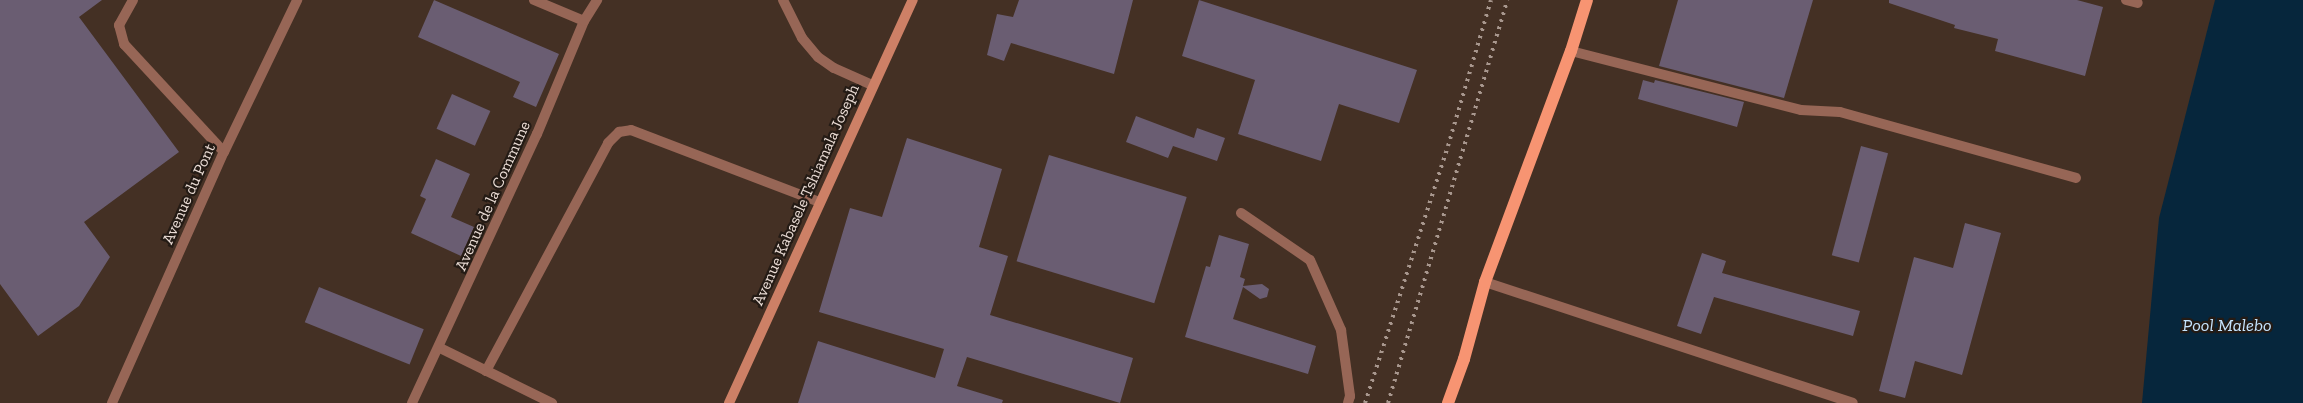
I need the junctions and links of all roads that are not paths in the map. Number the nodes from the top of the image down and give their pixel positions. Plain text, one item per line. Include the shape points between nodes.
1 (134, 0) edge
2 (297, 0) edge
3 (534, 0) edge
4 (597, 0) edge
5 (783, 0) edge
6 (913, 0) edge
7 (1587, 0) edge
8 (2126, 0) edge
9 (2138, 3) dead end
10 (584, 21) junction
11 (1571, 50) junction
12 (872, 85) junction
13 (224, 152) junction
14 (2076, 178) dead end
15 (820, 202) junction
16 (1241, 213) dead end
17 (1485, 282) junction
18 (440, 348) junction
19 (486, 371) junction
20 (112, 403) edge
21 (412, 403) edge
22 (552, 403) edge
23 (729, 403) edge
24 (1348, 403) edge
25 (1448, 403) edge
26 (1853, 403) edge

1 - 13 street via 119,25 124,44
2 - 13 street, Avenue du Pont
3 - 10 street
4 - 10 street, Avenue de la Commune
5 - 12 street via 802,38 818,57
6 - 12 main road, Avenue Kabasele Tshiamala Joseph
7 - 11 main road
8 - 9 street
10 - 18 street, Avenue de la Commune via 537,134
11 - 14 street via 1801,110 1840,112
11 - 17 main road
12 - 15 main road, Avenue Kabasele Tshiamala Joseph
13 - 20 street, Avenue du Pont
15 - 19 street via 631,130 619,132 608,143
15 - 23 main road, Avenue Kabasele Tshiamala Joseph
16 - 24 street via 1310,260 1341,330 1350,396
17 - 25 main road
17 - 26 street
18 - 19 street
18 - 21 street, Avenue de la Commune
19 - 22 street

